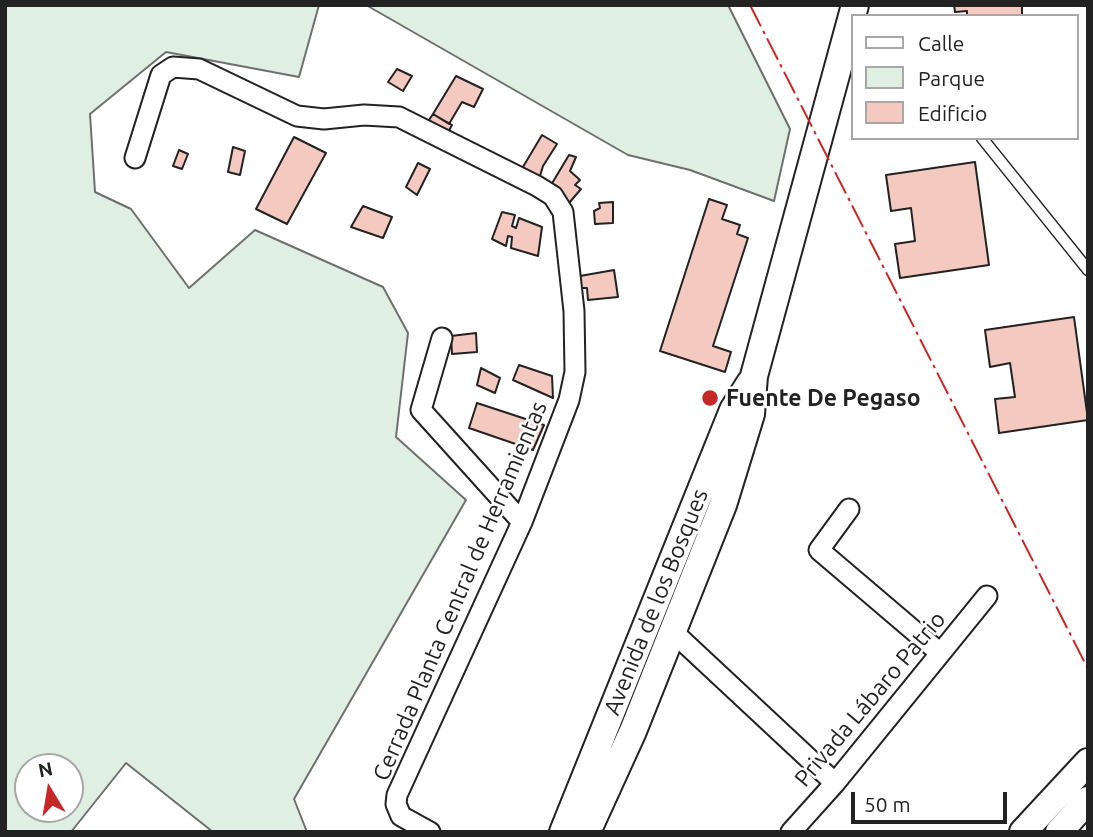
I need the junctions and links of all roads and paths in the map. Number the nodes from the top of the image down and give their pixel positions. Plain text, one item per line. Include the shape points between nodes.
1 (852, 27) edge
2 (984, 140) edge
3 (135, 158) dead end
4 (1088, 271) edge
5 (442, 338) dead end
6 (754, 376) junction
7 (849, 509) dead end
8 (522, 522) junction
9 (987, 596) dead end
10 (672, 631) junction
11 (940, 653) junction
12 (1088, 762) edge
13 (835, 783) junction
14 (1088, 800) edge
15 (430, 832) edge
16 (563, 832) edge
17 (587, 832) edge
18 (791, 832) edge
19 (1023, 832) edge
20 (1059, 832) edge

1 - 6 street, Avenida de los Bosques
2 - 4 lane
3 - 8 street, Cerrada Planta Central de Herramientas via 160,75 173,67 199,69 297,116 399,117 553,196 564,212 575,372 569,400
5 - 8 street via 421,410
6 - 10 street, Avenida de los Bosques via 751,414 723,505
6 - 16 street, Avenida de los Bosques via 733,410
7 - 11 street via 819,550
8 - 15 street, Cerrada Planta Central de Herramientas via 397,795 401,816
9 - 11 street, Privada Lábaro Patrio
10 - 13 street
10 - 17 street, Avenida de los Bosques
11 - 13 street, Privada Lábaro Patrio
12 - 19 street
13 - 18 street, Privada Lábaro Patrio
14 - 20 street

